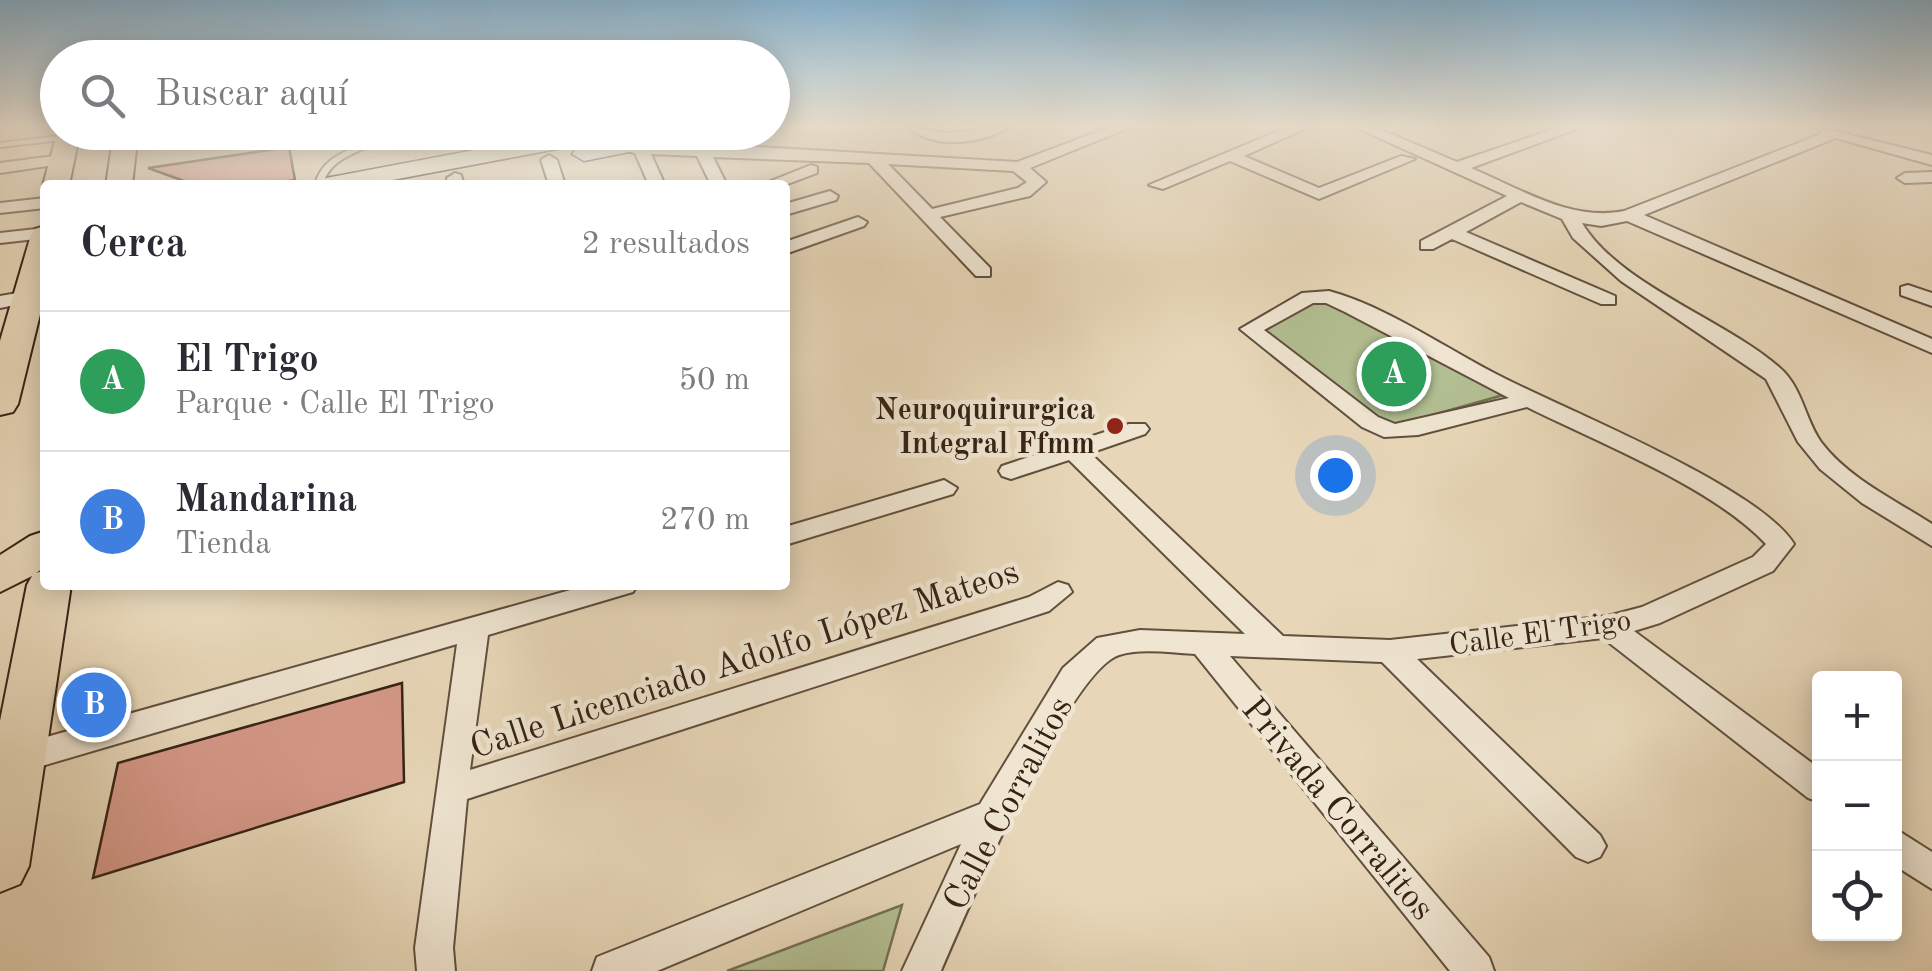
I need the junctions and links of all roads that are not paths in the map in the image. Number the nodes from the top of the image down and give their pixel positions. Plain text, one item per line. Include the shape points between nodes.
1 (387, 172) edge
2 (496, 172) edge
3 (888, 172) edge
4 (1027, 172) edge
5 (1188, 172) edge
6 (1268, 172) edge
7 (1373, 172) edge
8 (1465, 172) edge
9 (1738, 172) edge
10 (1932, 177) edge
11 (1905, 178) dead end
12 (348, 180) edge
13 (463, 180) edge
14 (1158, 184) dead end
15 (830, 196) dead end
16 (1519, 196) junction
17 (40, 204) edge
18 (0, 208) edge
19 (790, 208) edge
20 (928, 215) junction
21 (1629, 215) junction
22 (1568, 216) junction
23 (858, 222) dead end
24 (1449, 231) junction
25 (0, 238) edge
26 (40, 245) edge
27 (1427, 245) dead end
28 (790, 246) edge
29 (40, 252) edge
30 (983, 272) dead end
31 (1908, 291) dead end
32 (14, 300) edge
33 (1608, 300) dead end
34 (1932, 300) edge
35 (1932, 346) edge
36 (6, 358) edge
37 (1528, 400) junction
38 (0, 404) edge
39 (1137, 428) dead end
40 (1072, 450) junction
41 (1010, 470) dead end
42 (944, 488) dead end
43 (790, 534) edge
44 (1932, 536) edge
45 (40, 549) edge
46 (0, 576) edge
47 (48, 590) edge
48 (606, 590) edge
49 (1058, 592) dead end
50 (1608, 628) junction
51 (474, 630) junction
52 (1108, 646) joint
53 (1204, 646) junction
54 (1277, 648) junction
55 (1390, 651) junction
56 (18, 759) junction
57 (1812, 782) edge
58 (451, 790) junction
59 (992, 816) junction
60 (1588, 846) dead end
61 (1902, 850) edge
62 (0, 866) edge
63 (1932, 873) edge
64 (436, 971) edge
65 (611, 971) edge
66 (922, 971) edge
67 (1475, 971) edge

1 - 12 main road
2 - 13 main road
3 - 20 street
4 - 20 street via 1035,176 1034,188
5 - 14 street
6 - 7 street via 1318,194
8 - 16 street
9 - 21 street
10 - 11 street
15 - 19 street
16 - 22 street
16 - 24 street
17 - 18 street
20 - 30 street
21 - 22 street via 1601,221
21 - 35 street
22 - 44 street via 1580,236 1649,292 1774,374 1814,450
23 - 28 street
24 - 27 street
24 - 33 street
25 - 26 street
29 - 32 main road
31 - 34 street
32 - 36 main road
36 - 38 main road
37 - 37 street, Calle El Trigo via 1392,432 1250,330 1308,297 1328,298
37 - 50 street, Calle El Trigo via 1755,518 1780,544 1763,564
39 - 40 street
40 - 41 street
40 - 54 street
42 - 43 street
45 - 46 main road
47 - 56 main road
48 - 51 street
49 - 58 street, Calle Licenciado Adolfo López Mateos via 1039,604
50 - 55 street, Calle El Trigo
50 - 57 street
51 - 56 street
51 - 58 street
52 - 53 street, Calle El Trigo
52 - 59 street, Calle Corralitos via 1074,676
53 - 54 street, Calle El Trigo
53 - 67 street, Privada Corralitos
54 - 55 street, Calle El Trigo
55 - 60 street
56 - 62 main road
58 - 64 street
59 - 65 street
59 - 66 street, Calle Corralitos
61 - 63 street

